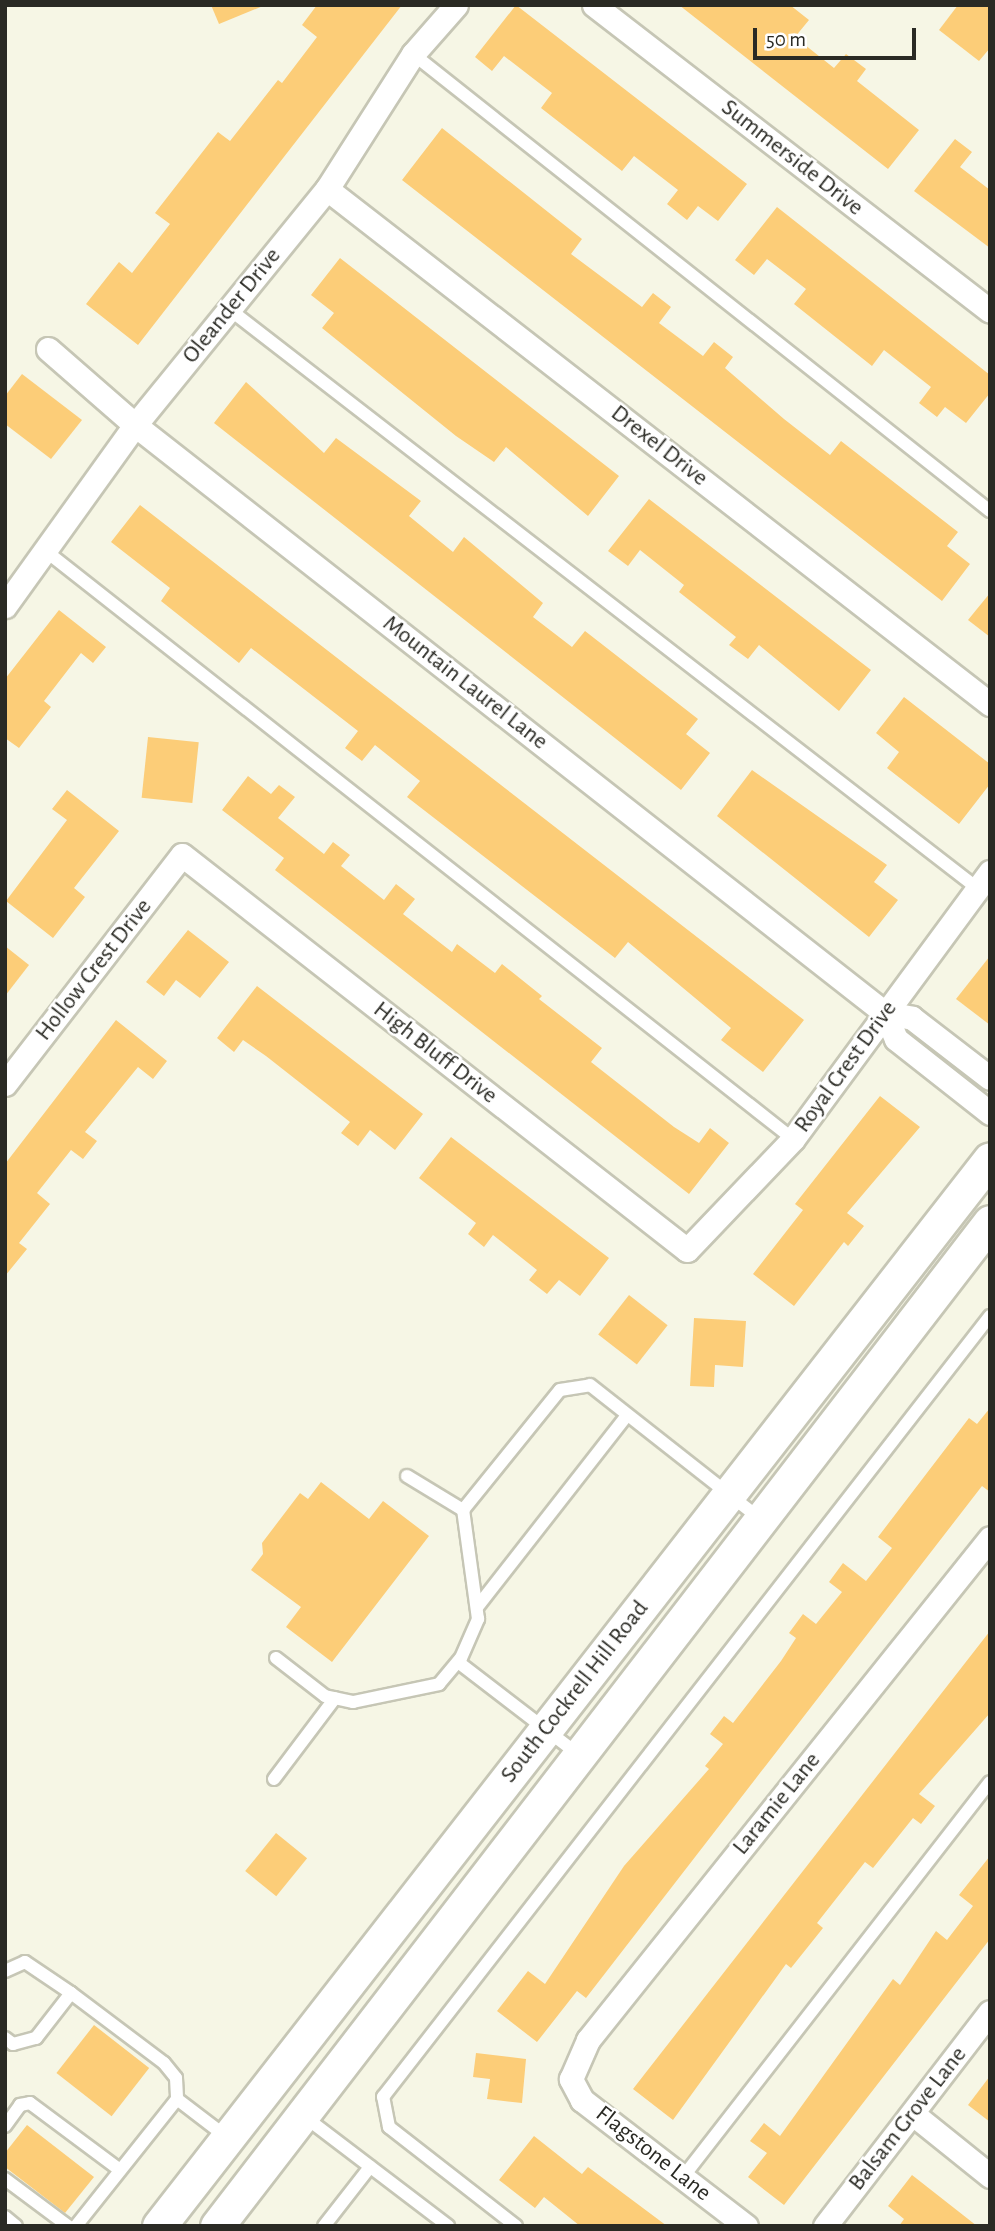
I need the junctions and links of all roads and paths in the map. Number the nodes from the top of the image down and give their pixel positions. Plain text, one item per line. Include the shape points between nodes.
1 (456, 5) edge
2 (594, 5) edge
3 (413, 54) junction
4 (327, 189) junction
5 (229, 309) junction
6 (990, 311) edge
7 (48, 349) dead end
8 (135, 425) junction
9 (990, 511) edge
10 (47, 552) junction
11 (5, 606) edge
12 (990, 704) edge
13 (182, 855) joint
14 (983, 880) edge
15 (885, 1013) junction
16 (990, 1078) edge
17 (5, 1084) edge
18 (990, 1113) edge
19 (793, 1139) junction
20 (990, 1159) edge
21 (990, 1222) edge
22 (687, 1250) joint
23 (990, 1317) edge
24 (627, 1415) junction
25 (407, 1476) dead end
26 (728, 1495) junction
27 (463, 1510) junction
28 (760, 1520) junction
29 (990, 1538) edge
30 (478, 1606) junction
31 (276, 1658) dead end
32 (458, 1662) junction
33 (335, 1698) junction
34 (546, 1729) junction
35 (579, 1754) junction
36 (274, 1779) dead end
37 (990, 1782) edge
38 (5, 1971) edge
39 (71, 1993) junction
40 (990, 2012) edge
41 (5, 2038) edge
42 (573, 2075) joint
43 (177, 2099) junction
44 (913, 2114) junction
45 (302, 2115) junction
46 (5, 2126) edge
47 (228, 2138) junction
48 (370, 2166) junction
49 (120, 2170) junction
50 (990, 2176) edge
51 (683, 2177) junction
52 (5, 2179) edge
53 (5, 2217) edge
54 (16, 2226) edge
55 (68, 2226) edge
56 (76, 2226) edge
57 (159, 2226) edge
58 (217, 2226) edge
59 (324, 2226) edge
60 (448, 2226) edge
61 (516, 2226) edge
62 (746, 2226) edge
63 (825, 2226) edge

1 - 3 street, Oleander Drive
2 - 6 street, Summerside Drive
3 - 4 street, Oleander Drive
3 - 9 lane
4 - 5 street, Oleander Drive
4 - 12 street, Drexel Drive
5 - 8 street, Oleander Drive
5 - 14 lane
7 - 8 street, Mountain Laurel Lane
8 - 10 street, Oleander Drive
8 - 15 street, Mountain Laurel Lane
10 - 11 street, Oleander Drive
10 - 19 lane
13 - 17 street, Hollow Crest Drive
13 - 22 street, High Bluff Drive
14 - 15 street, Royal Crest Drive
15 - 16 street, Mountain Laurel Lane via 912,1018
15 - 18 street, Mountain Laurel Lane via 896,1039
15 - 19 street, Royal Crest Drive
19 - 22 street, Royal Crest Drive
20 - 26 main road, South Cockrell Hill Road
21 - 28 main road, South Cockrell Hill Road
23 - 61 lane via 383,2098 389,2127
24 - 26 lane
24 - 27 lane via 590,1385 560,1390
24 - 30 lane
25 - 27 lane
26 - 28 lane
26 - 34 main road, South Cockrell Hill Road
27 - 30 lane
28 - 35 main road, South Cockrell Hill Road
29 - 42 street, Laramie Lane via 588,2040
30 - 32 lane
31 - 33 lane via 325,1696
32 - 33 lane via 439,1684 421,1690 353,1702
32 - 34 lane
33 - 36 lane
34 - 35 lane
34 - 47 main road, South Cockrell Hill Road
35 - 45 main road, South Cockrell Hill Road
37 - 51 lane
38 - 39 lane via 25,1962
39 - 41 lane via 36,2038 13,2044
39 - 43 lane via 164,2063 176,2078
40 - 44 street, Balsam Grove Lane
42 - 51 street, Flagstone Lane via 582,2100
43 - 47 lane
43 - 49 lane
44 - 50 street
44 - 63 street, Balsam Grove Lane
45 - 48 lane
45 - 58 main road, South Cockrell Hill Road
46 - 49 lane via 20,2105 30,2102
47 - 57 main road, South Cockrell Hill Road
48 - 59 lane
48 - 60 lane
49 - 56 lane
51 - 62 street, Flagstone Lane
52 - 55 lane
53 - 54 lane

